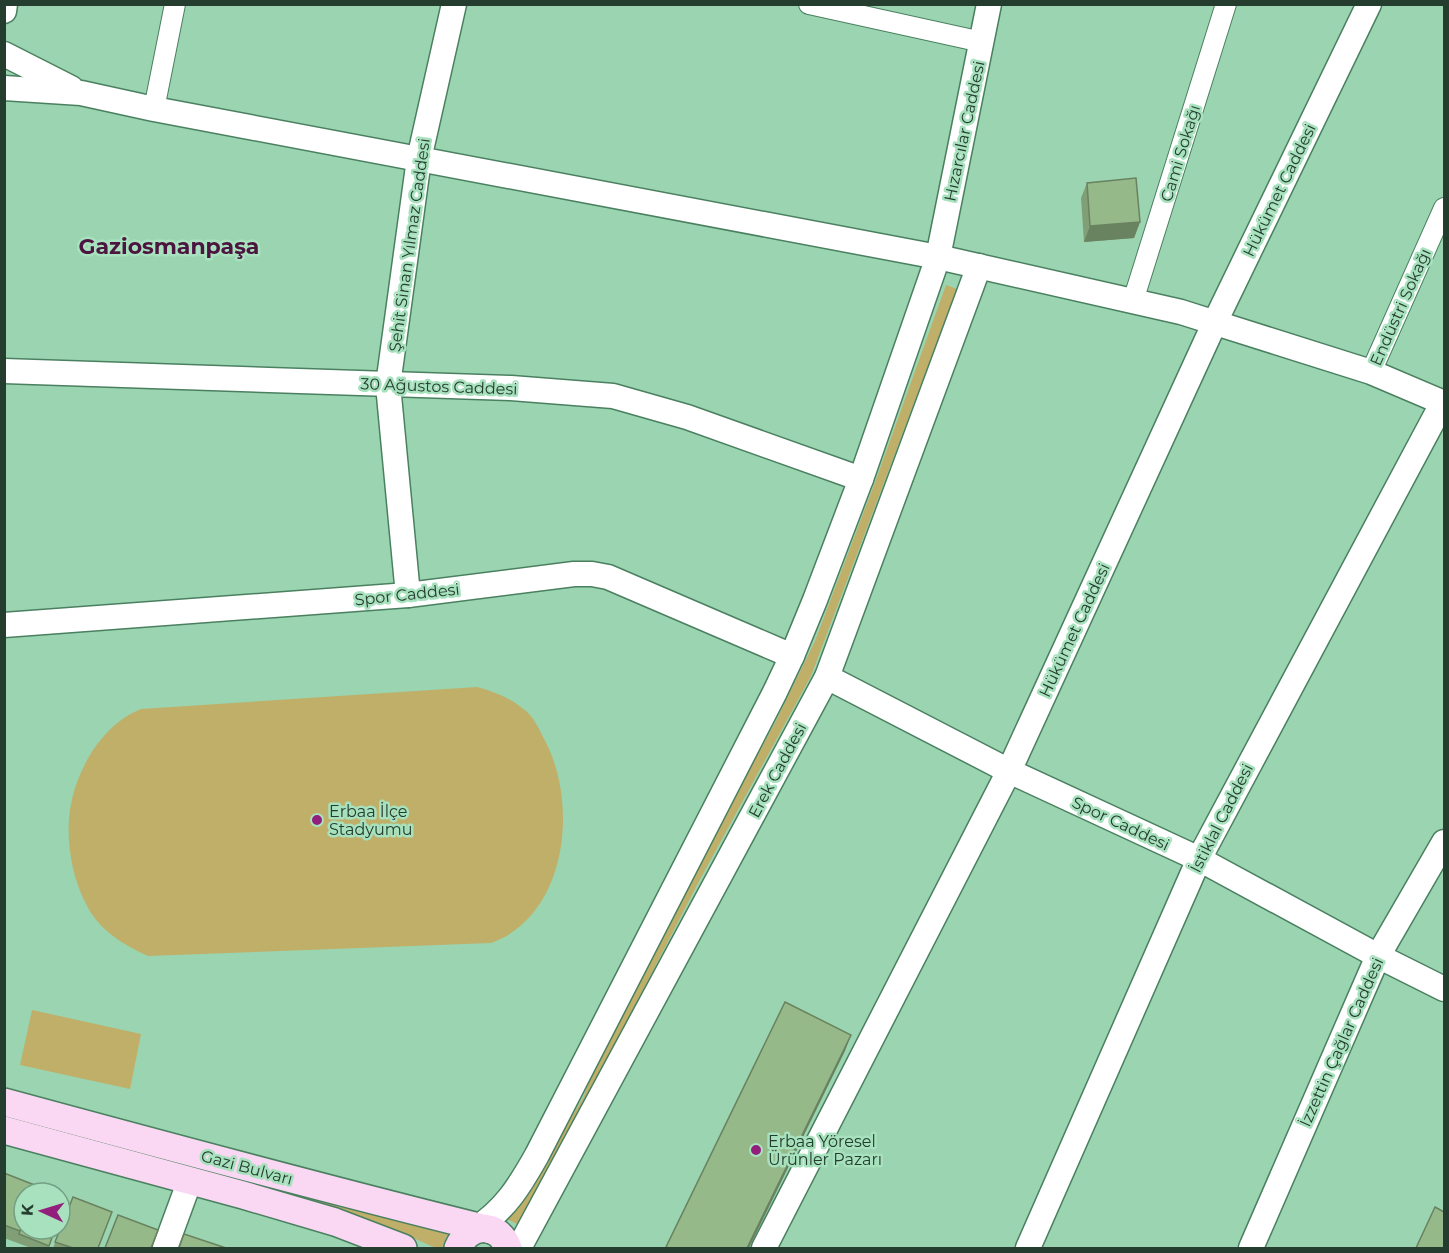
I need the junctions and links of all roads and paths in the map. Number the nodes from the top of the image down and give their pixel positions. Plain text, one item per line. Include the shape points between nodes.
1 (6, 4) edge
2 (175, 4) edge
3 (454, 4) edge
4 (809, 4) edge
5 (989, 4) edge
6 (1226, 4) edge
7 (1370, 4) edge
8 (4, 11) edge
9 (982, 42) junction
10 (4, 54) edge
11 (4, 88) edge
12 (81, 93) junction
13 (154, 109) junction
14 (419, 159) junction
15 (1444, 208) edge
16 (938, 257) junction
17 (978, 266) junction
18 (1133, 301) junction
19 (1215, 322) junction
20 (4, 371) edge
21 (1371, 372) junction
22 (388, 385) junction
23 (1444, 402) edge
24 (861, 478) junction
25 (408, 595) junction
26 (4, 625) edge
27 (792, 656) junction
28 (827, 677) junction
29 (1010, 771) junction
30 (1444, 842) edge
31 (1199, 859) junction
32 (1378, 956) junction
33 (1444, 989) edge
34 (4, 1102) edge
35 (4, 1130) edge
36 (190, 1180) junction
37 (498, 1240) edge
38 (165, 1248) edge
39 (403, 1248) edge
40 (764, 1248) edge
41 (1028, 1248) edge
42 (1251, 1248) edge

1 - 8 street
2 - 13 street
3 - 14 street, Şehit Sinan Yılmaz Caddesi
4 - 9 street
5 - 9 street, Hızarcılar Caddesi
6 - 18 street, Cami Sokağı
7 - 19 street, Hükümet Caddesi
9 - 16 street, Hızarcılar Caddesi
10 - 12 street
11 - 12 street
12 - 13 street
13 - 14 street
14 - 16 street
14 - 22 street, Şehit Sinan Yılmaz Caddesi
15 - 21 street, Endüstri Sokağı
16 - 17 street
16 - 24 street
17 - 18 street
17 - 28 street, Erek Caddesi
18 - 19 street
19 - 21 street
19 - 29 street, Hükümet Caddesi
20 - 22 street, 30 Ağustos Caddesi
21 - 23 street
22 - 24 street, 30 Ağustos Caddesi via 511,388 613,396 687,417
22 - 25 street, Şehit Sinan Yılmaz Caddesi
23 - 31 street, İstiklal Caddesi
24 - 27 street
25 - 26 street, Spor Caddesi
25 - 27 street, Spor Caddesi via 592,574 608,577
27 - 37 street via 537,1155 510,1199 493,1217
28 - 29 street, Spor Caddesi
28 - 37 street, Erek Caddesi
29 - 31 street, Spor Caddesi
29 - 40 street, Hükümet Caddesi
30 - 32 street, İzzettin Çağlar Caddesi
31 - 32 street, Spor Caddesi
31 - 41 street, İstiklal Caddesi
32 - 33 street, Spor Caddesi
32 - 42 street, İzzettin Çağlar Caddesi
34 - 37 main road, Gazi Bulvarı via 445,1220
35 - 36 main road, Gazi Bulvarı
36 - 38 street
36 - 39 main road, Gazi Bulvarı via 335,1222

